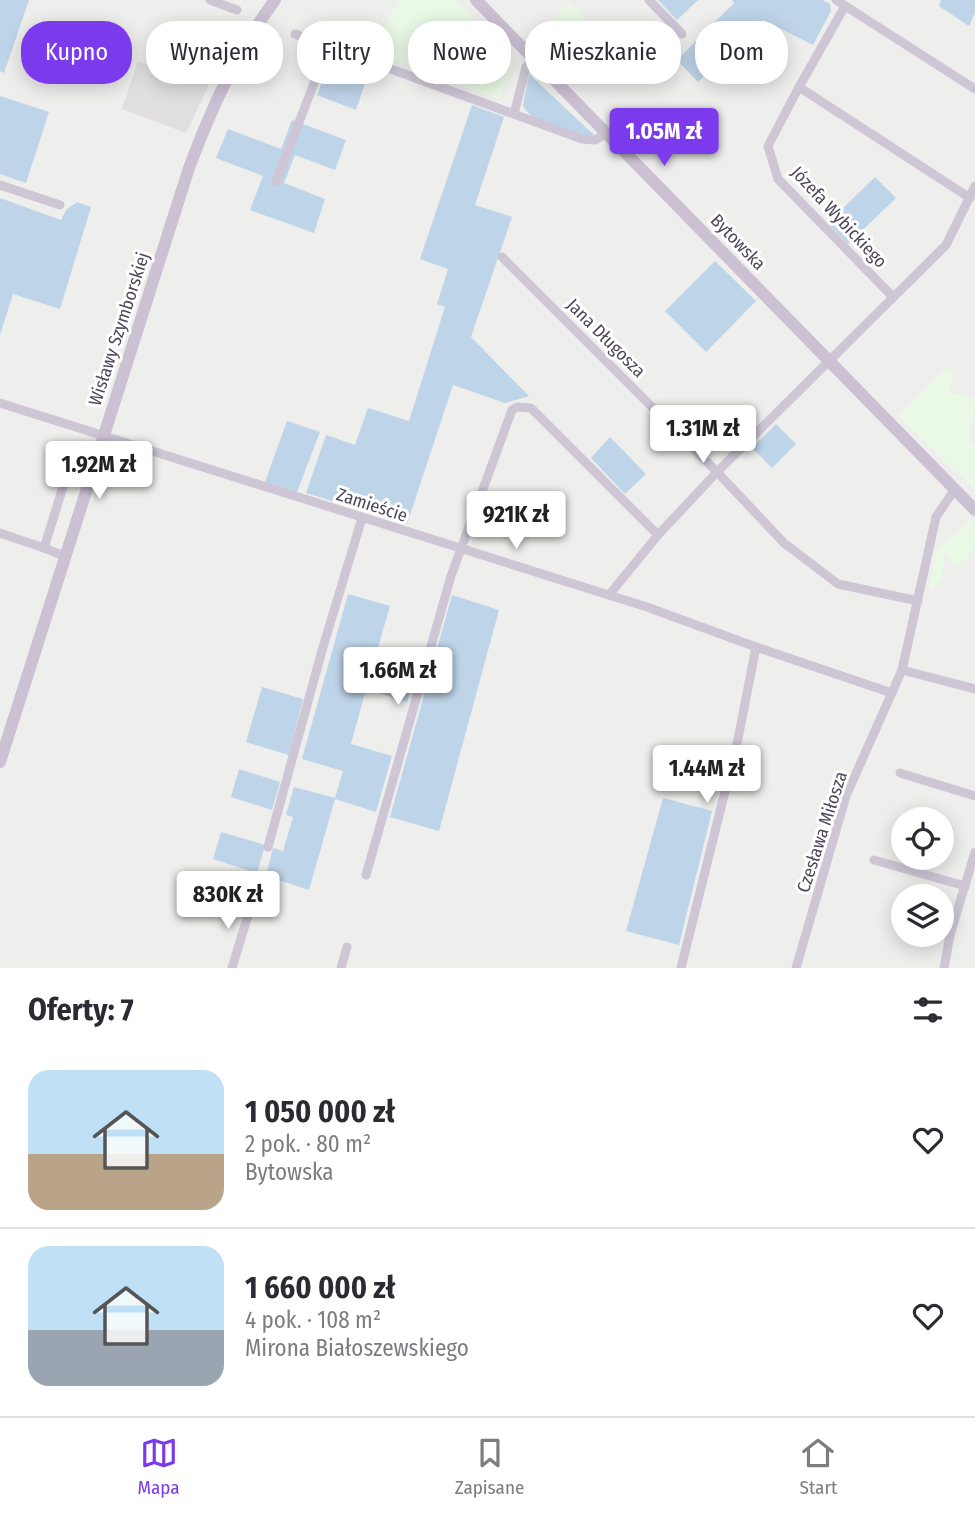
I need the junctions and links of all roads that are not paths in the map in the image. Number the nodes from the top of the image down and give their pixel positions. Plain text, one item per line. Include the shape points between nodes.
1 (210, 0) edge
2 (275, 0) edge
3 (476, 0) edge
4 (649, 0) edge
5 (836, 0) edge
6 (845, 6) junction
7 (237, 10) dead end
8 (682, 34) dead end
9 (525, 50) edge
10 (394, 71) edge
11 (525, 71) edge
12 (314, 84) edge
13 (559, 84) edge
14 (799, 87) junction
15 (975, 89) edge
16 (514, 114) junction
17 (607, 133) junction
18 (276, 182) dead end
19 (0, 185) edge
20 (975, 186) edge
21 (970, 198) junction
22 (60, 205) dead end
23 (502, 257) dead end
24 (893, 297) junction
25 (828, 361) junction
26 (0, 403) edge
27 (103, 436) junction
28 (73, 455) dead end
29 (717, 472) junction
30 (955, 489) junction
31 (975, 510) edge
32 (362, 518) junction
33 (0, 533) edge
34 (658, 535) junction
35 (44, 548) junction
36 (462, 549) junction
37 (64, 556) junction
38 (609, 595) junction
39 (918, 601) junction
40 (756, 647) junction
41 (902, 670) junction
42 (975, 690) edge
43 (892, 692) junction
44 (0, 762) edge
45 (900, 773) dead end
46 (975, 796) edge
47 (268, 847) dead end
48 (975, 852) edge
49 (874, 860) dead end
50 (366, 875) dead end
51 (965, 886) junction
52 (252, 902) dead end
53 (347, 947) dead end
54 (232, 968) edge
55 (341, 968) edge
56 (681, 968) edge
57 (796, 968) edge
58 (944, 968) edge

1 - 7 street
2 - 27 main road, Wisławy Szymborskiej via 216,99 200,139
3 - 9 main road, Bytowska
4 - 8 street
5 - 6 street
6 - 14 street, Józefa Wybickiego
6 - 15 street
10 - 16 street
11 - 16 street
12 - 18 street
13 - 17 main road, Bytowska
14 - 21 street
14 - 24 street, Józefa Wybickiego via 768,146 778,179
16 - 17 street via 582,139 595,140
17 - 25 main road, Bytowska
19 - 22 street
20 - 21 street
21 - 24 street via 946,245
23 - 29 street, Jana Długosza
24 - 25 street
25 - 29 street
25 - 30 main road, Bytowska
26 - 27 street, Zamieście
27 - 32 street, Zamieście
27 - 37 main road, Wisławy Szymborskiej
28 - 35 street
29 - 34 street
29 - 39 street, Jana Długosza via 784,543 829,579
30 - 31 main road, Bytowska
30 - 39 street, Czesława Miłosza via 938,513
32 - 36 street, Zamieście
32 - 47 street
33 - 35 street
34 - 36 street via 524,406 509,416
34 - 38 street
35 - 37 street
36 - 38 street, Zamieście
36 - 50 street
37 - 44 main road, Wisławy Szymborskiej
38 - 40 street, Zamieście
39 - 41 street, Czesława Miłosza
40 - 43 street, Zamieście
40 - 56 street
41 - 42 street
41 - 43 street, Czesława Miłosza
43 - 57 street, Czesława Miłosza via 846,796
45 - 46 street
48 - 51 street
49 - 51 street
51 - 58 street
52 - 54 street
53 - 55 street

